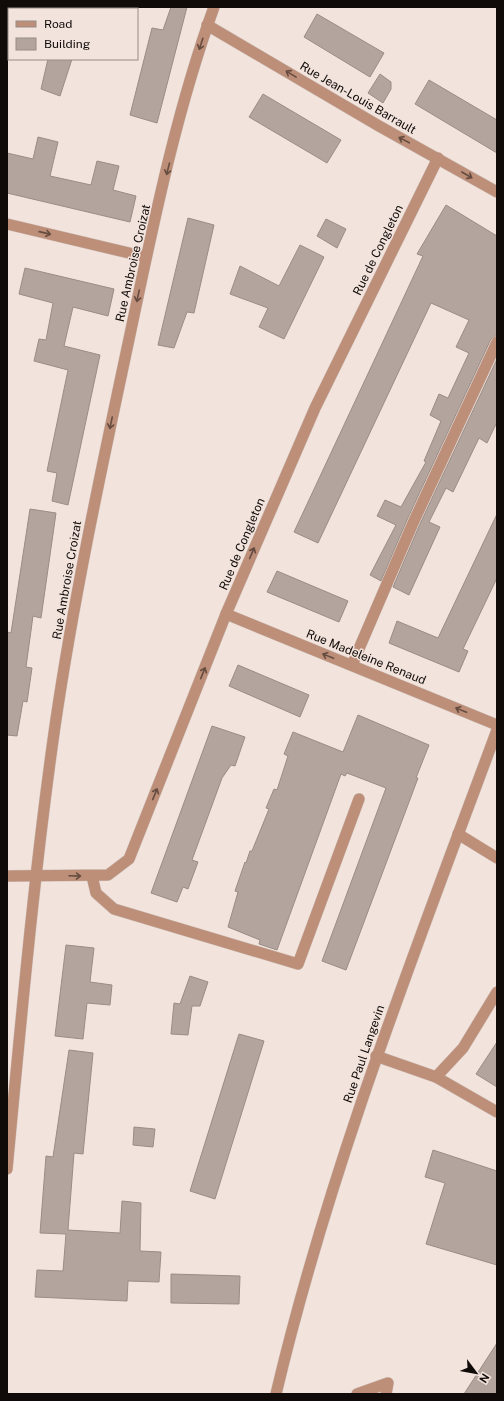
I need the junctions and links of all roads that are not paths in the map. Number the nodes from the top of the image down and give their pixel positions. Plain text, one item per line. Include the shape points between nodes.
1 (214, 7) edge
2 (207, 25) junction
3 (438, 158) junction
4 (497, 192) edge
5 (7, 224) edge
6 (146, 257) junction
7 (497, 342) edge
8 (226, 614) junction
9 (352, 665) junction
10 (497, 725) edge
11 (497, 730) edge
12 (359, 800) dead end
13 (458, 834) junction
14 (497, 858) edge
15 (36, 875) junction
16 (7, 876) edge
17 (92, 876) junction
18 (497, 992) edge
19 (376, 1056) junction
20 (436, 1077) junction
21 (497, 1112) edge
22 (7, 1169) edge
23 (276, 1394) edge
24 (357, 1394) edge
25 (386, 1394) edge

1 - 2 street, Rue Ambroise Croizat
3 -> 2 street, Rue Jean-Louis Barrault
2 -> 6 street, Rue Ambroise Croizat via 190,77
3 -> 4 street, Rue Jean-Louis Barrault
8 -> 3 street, Rue de Congleton via 315,408
5 -> 6 street
6 -> 15 street, Rue Ambroise Croizat via 89,529 56,723
7 - 9 street via 413,523
9 -> 8 street, Rue Madeleine Renaud
17 -> 8 street, Rue de Congleton via 108,875 129,859
10 -> 9 street, Rue Madeleine Renaud
11 - 13 street, Rue Paul Langevin
12 - 17 street via 298,964 114,909 96,893
13 - 14 street
13 - 19 street, Rue Paul Langevin
15 - 16 street, Rue de Congleton
15 -> 17 street, Rue de Congleton
15 - 22 street, Rue Ambroise Croizat
18 - 20 street via 463,1048
19 - 20 street
19 - 23 street, Rue Paul Langevin via 323,1220
20 - 21 street
24 - 25 street via 388,1383

